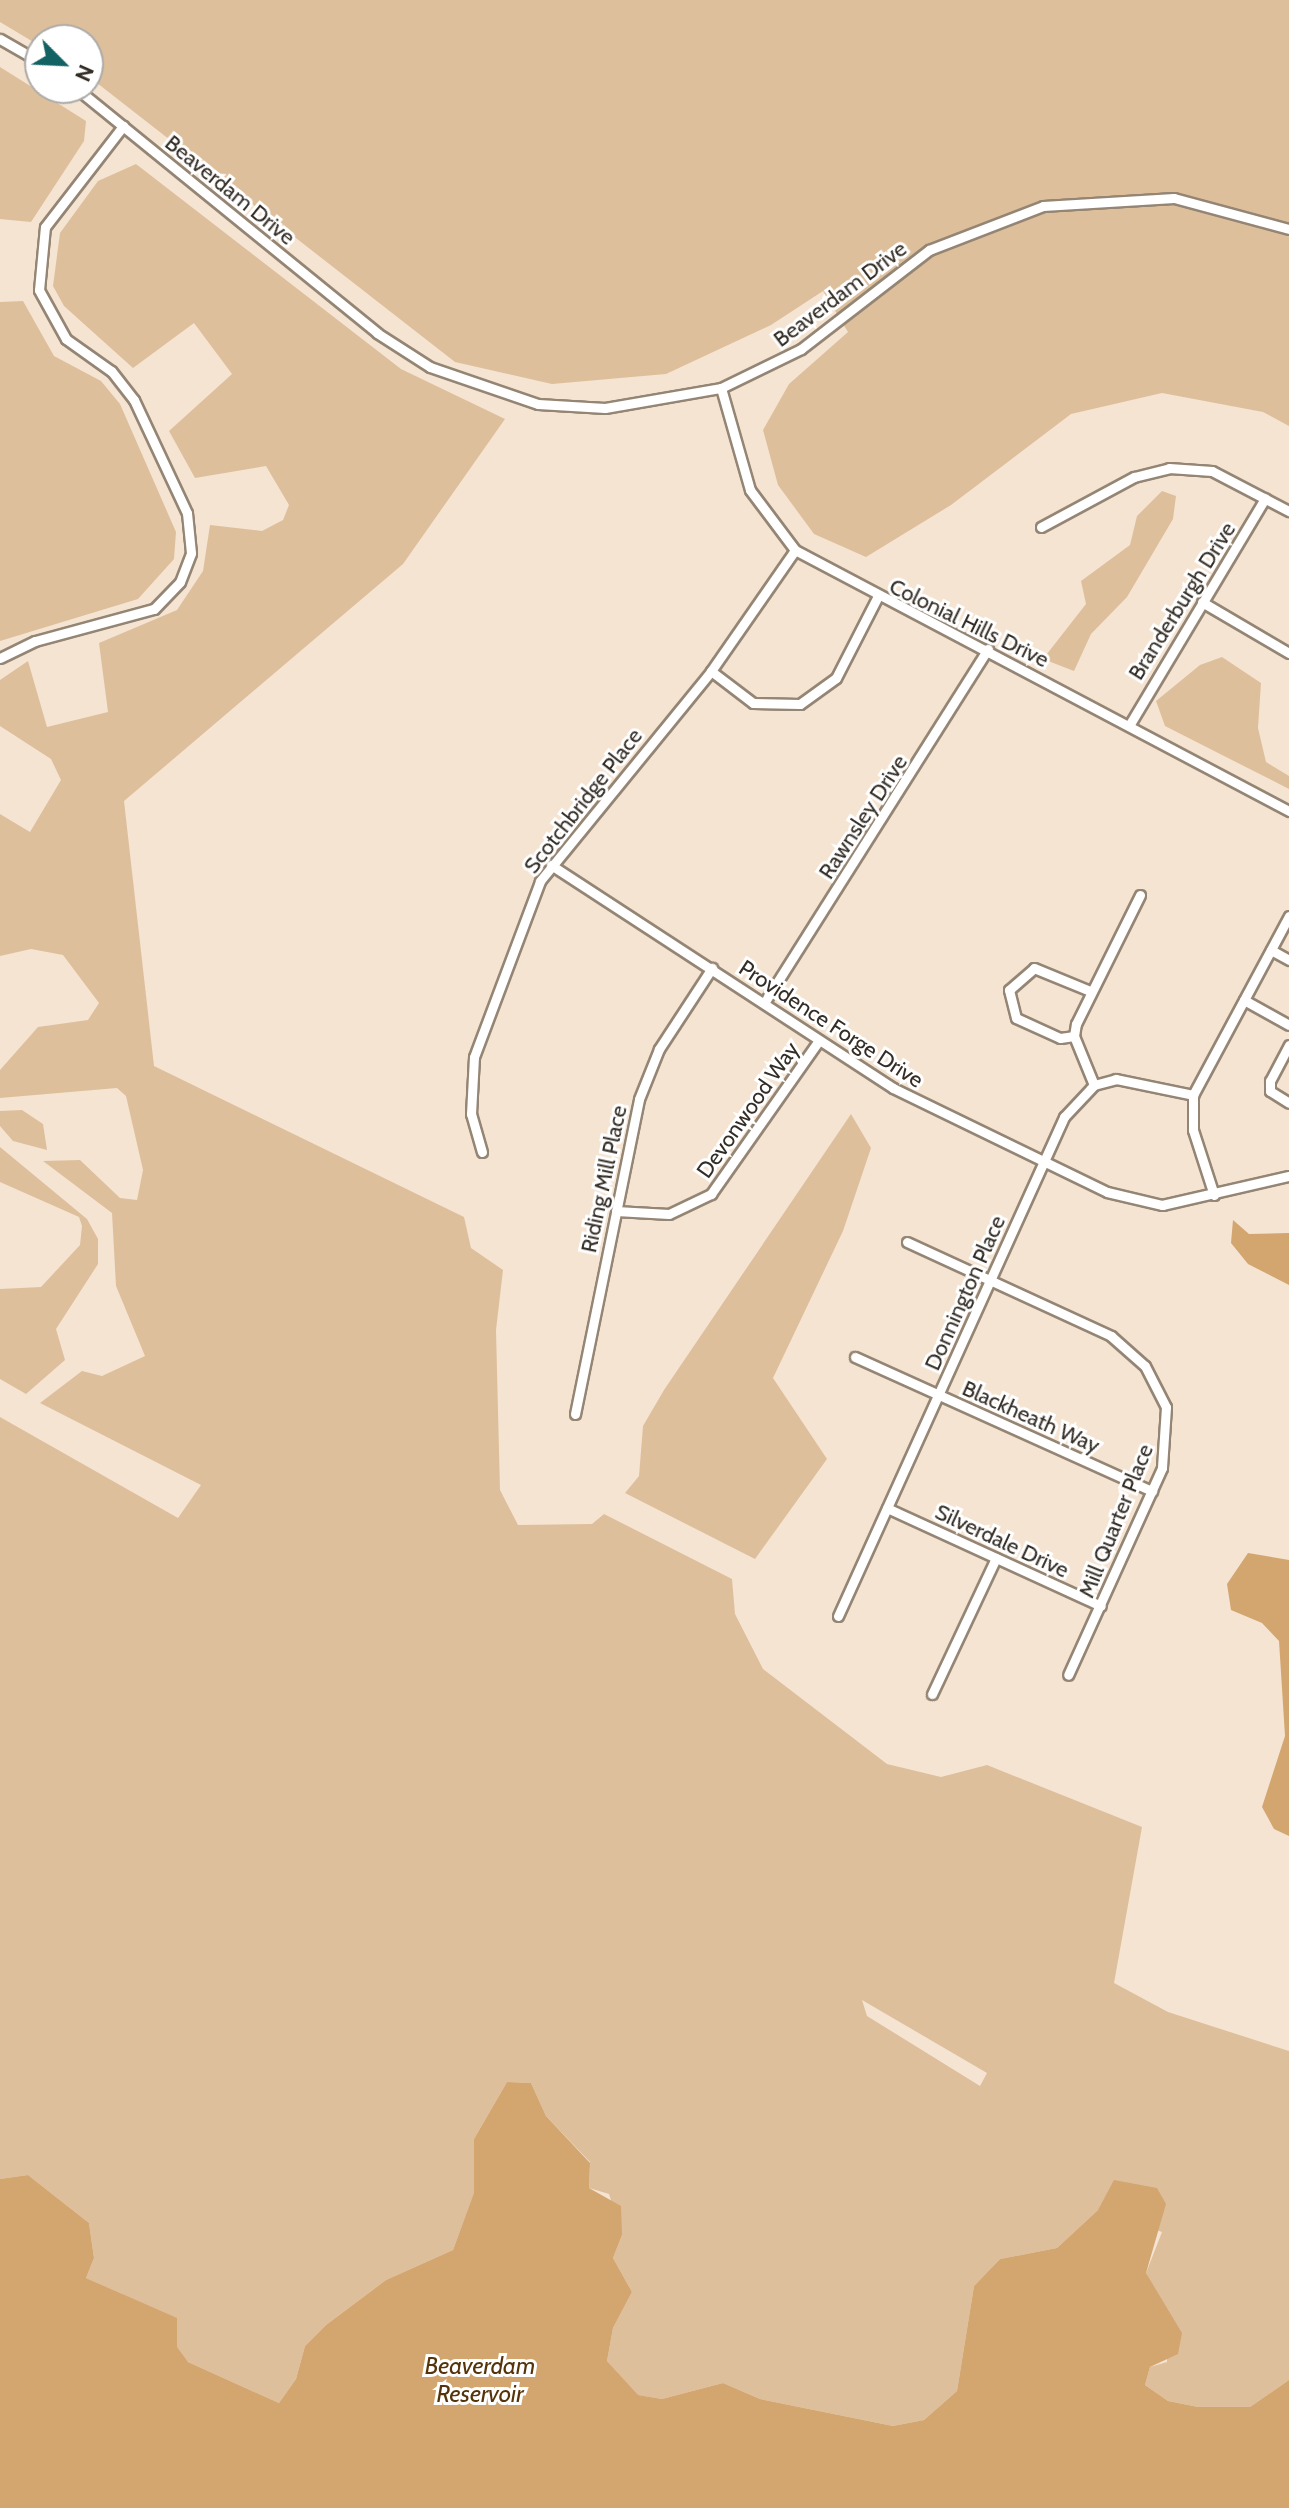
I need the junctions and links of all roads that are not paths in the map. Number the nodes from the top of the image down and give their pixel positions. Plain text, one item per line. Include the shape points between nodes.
1 (0, 39) edge
2 (24, 53) edge
3 (96, 104) edge
4 (123, 126) junction
5 (1289, 229) edge
6 (721, 388) junction
7 (1265, 498) junction
8 (1289, 511) edge
9 (1041, 527) dead end
10 (795, 550) junction
11 (877, 598) junction
12 (1202, 602) junction
13 (988, 649) junction
14 (1289, 653) edge
15 (0, 658) edge
16 (711, 671) junction
17 (1130, 724) junction
18 (1289, 811) edge
19 (551, 865) junction
20 (1140, 895) dead end
21 (1289, 916) edge
22 (1271, 950) junction
23 (1289, 960) edge
24 (712, 968) junction
25 (1090, 991) junction
26 (1244, 1000) junction
27 (764, 1003) junction
28 (1289, 1025) edge
29 (1074, 1036) junction
30 (818, 1042) junction
31 (1289, 1045) edge
32 (1094, 1085) junction
33 (1193, 1095) junction
34 (1289, 1103) edge
35 (482, 1152) dead end
36 (1045, 1161) junction
37 (1289, 1176) edge
38 (1214, 1195) junction
39 (616, 1211) junction
40 (907, 1242) dead end
41 (990, 1282) junction
42 (855, 1357) dead end
43 (939, 1395) junction
44 (575, 1414) dead end
45 (1152, 1491) junction
46 (887, 1508) junction
47 (996, 1558) junction
48 (1101, 1606) junction
49 (838, 1616) dead end
50 (1068, 1675) dead end
51 (932, 1694) dead end

1 - 2 street
3 - 4 street, Beaverdam Drive
4 - 6 street, Beaverdam Drive via 377,333 430,367 538,404 605,408
4 - 15 street via 45,227 39,290 66,339 111,371 134,400 187,513 191,553 180,582 154,609 35,641
5 - 6 street, Beaverdam Drive via 1174,198 1043,206 929,250 801,349
6 - 10 street, Colonial Hills Drive via 750,490
7 - 8 street
7 - 9 street via 1212,471 1153,470
7 - 12 street, Branderburgh Drive
10 - 11 street, Colonial Hills Drive
10 - 16 street, Scotchbridge Place
11 - 13 street, Colonial Hills Drive
11 - 16 street via 836,678 800,704 753,703
12 - 14 street
12 - 17 street, Branderburgh Drive
13 - 17 street, Colonial Hills Drive
13 - 27 street, Rawnsley Drive
16 - 19 street, Scotchbridge Place
17 - 18 street, Colonial Hills Drive
19 - 24 street, Providence Forge Drive
19 - 35 street, Scotchbridge Place via 483,1020 471,1114
20 - 25 street
21 - 22 street
22 - 23 street
22 - 26 street
24 - 27 street, Providence Forge Drive
24 - 39 street, Riding Mill Place via 647,1076
25 - 29 street
25 - 29 street via 1034,968 1009,990 1016,1018 1060,1038
26 - 28 street
26 - 33 street
27 - 30 street, Providence Forge Drive
29 - 32 street
30 - 36 street, Providence Forge Drive via 923,1105
30 - 39 street, Devonwood Way via 711,1194 669,1214
31 - 34 street via 1270,1081 1270,1091
32 - 33 street via 1145,1081
32 - 36 street, Donnington Place via 1064,1117
33 - 38 street via 1193,1130
36 - 38 street, Providence Forge Drive via 1136,1201 1162,1205
36 - 41 street, Donnington Place
37 - 38 street, Providence Forge Drive
39 - 44 street, Riding Mill Place
40 - 41 street, Mill Quarter Place
41 - 43 street, Donnington Place
41 - 45 street, Mill Quarter Place via 1111,1336 1145,1366 1169,1431
42 - 43 street, Blackheath Way
43 - 45 street, Blackheath Way
43 - 46 street, Donnington Place
45 - 48 street, Mill Quarter Place
46 - 47 street, Silverdale Drive
46 - 49 street, Donnington Place
47 - 48 street, Silverdale Drive
47 - 51 street
48 - 50 street, Mill Quarter Place

